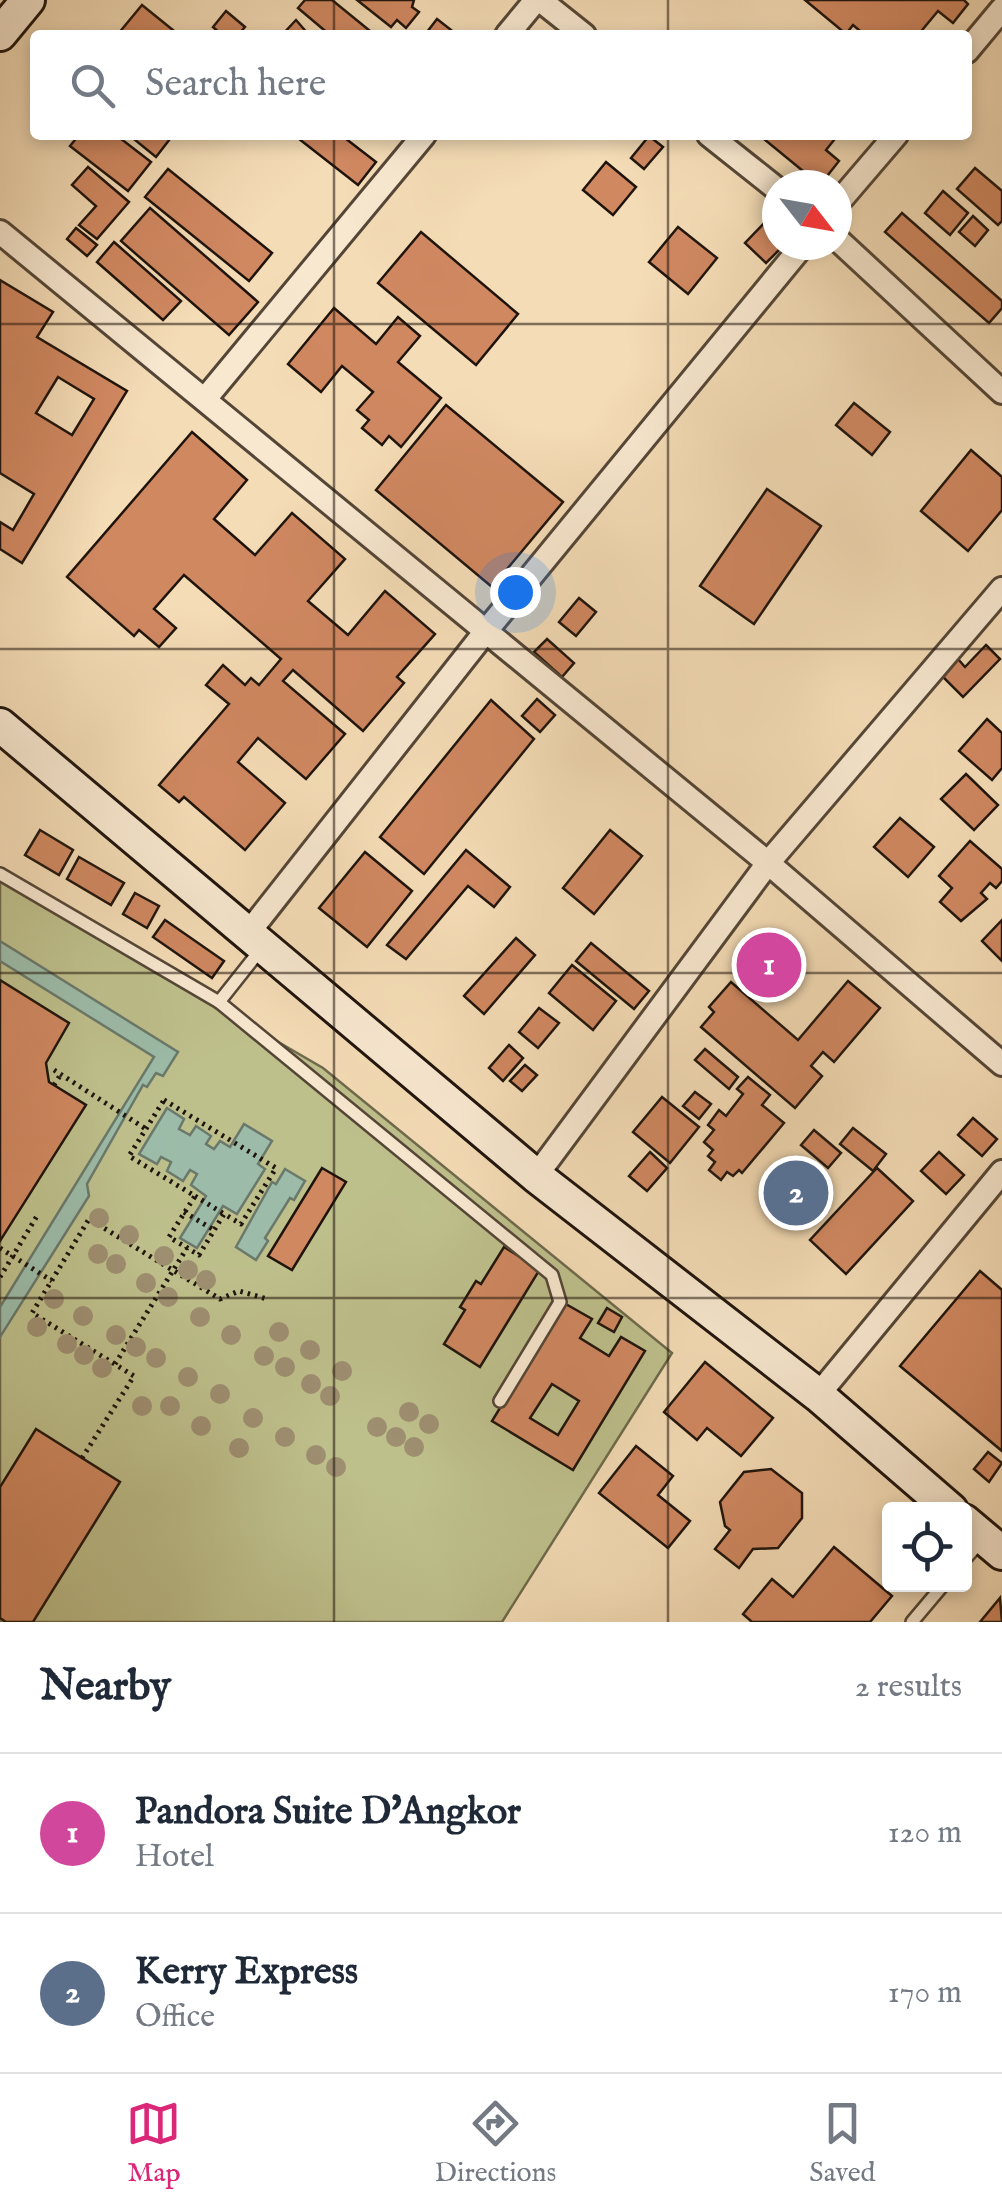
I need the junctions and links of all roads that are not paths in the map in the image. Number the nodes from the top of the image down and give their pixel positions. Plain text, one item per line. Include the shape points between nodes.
1 (28, 0) edge
2 (538, 0) edge
3 (1002, 9) edge
4 (511, 30) edge
5 (577, 30) edge
6 (0, 34) edge
7 (972, 45) edge
8 (420, 140) edge
9 (715, 140) edge
10 (892, 140) edge
11 (762, 177) edge
12 (852, 186) edge
13 (0, 232) edge
14 (852, 253) edge
15 (791, 260) edge
16 (1002, 392) edge
17 (205, 399) junction
18 (1002, 589) edge
19 (486, 631) junction
20 (0, 725) edge
21 (768, 863) junction
22 (0, 874) edge
23 (256, 939) junction
24 (219, 1002) junction
25 (1002, 1064) edge
26 (1002, 1172) edge
27 (536, 1176) junction
28 (818, 1395) junction
29 (500, 1401) dead end
30 (943, 1502) edge
31 (937, 1592) edge
32 (912, 1622) edge

1 - 6 main road
2 - 4 street
2 - 5 street
3 - 7 street
8 - 17 street
9 - 11 street
10 - 12 street
13 - 17 street
14 - 16 street
15 - 19 street
17 - 19 street
18 - 21 street
19 - 21 street
19 - 23 street
20 - 23 main road
21 - 25 street
21 - 27 street
22 - 24 lane
23 - 24 lane
23 - 27 main road
24 - 29 lane via 552,1275 560,1302
26 - 28 street
27 - 28 main road
28 - 30 main road
31 - 32 lane

